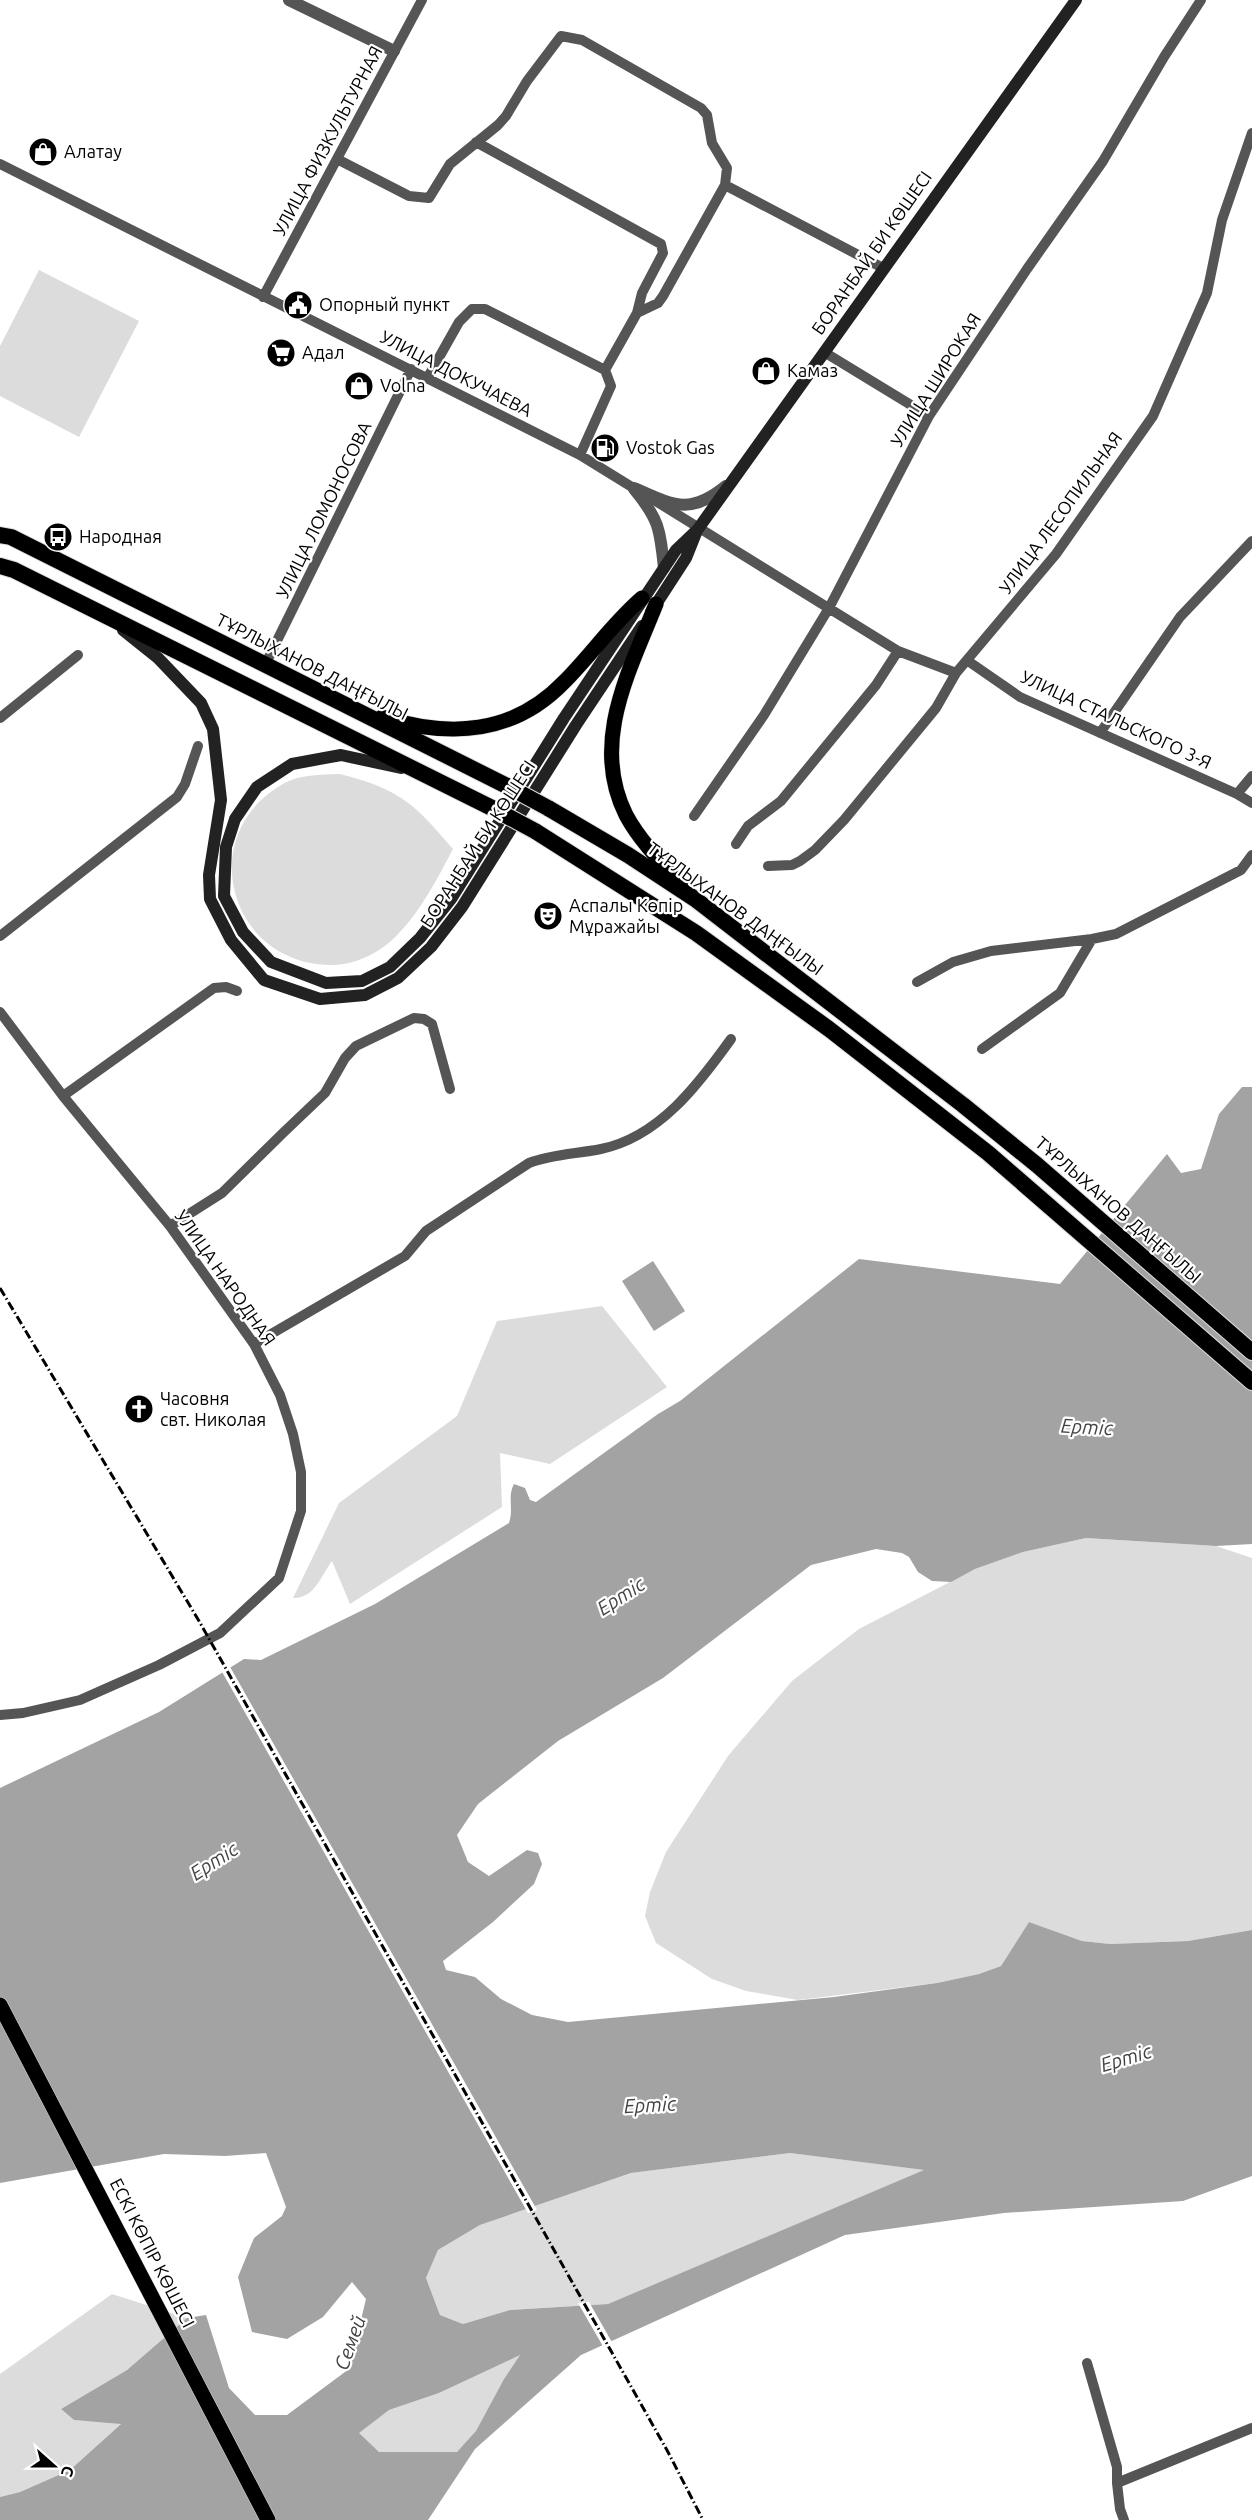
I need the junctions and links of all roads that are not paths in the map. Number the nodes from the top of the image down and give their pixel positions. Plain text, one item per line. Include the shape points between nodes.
1 (289, 0) edge
2 (422, 0) edge
3 (1076, 0) edge
4 (1201, 0) edge
5 (394, 51) junction
6 (1252, 133) edge
7 (476, 142) junction
8 (337, 159) junction
9 (0, 164) edge
10 (725, 185) junction
11 (883, 268) junction
12 (263, 297) junction
13 (637, 314) junction
14 (824, 352) junction
15 (411, 369) junction
16 (605, 370) junction
17 (428, 377) junction
18 (929, 416) junction
19 (580, 455) junction
20 (732, 481) junction
21 (634, 488) junction
22 (698, 528) junction
23 (4, 535) edge
24 (1252, 541) edge
25 (0, 566) edge
26 (664, 568) junction
27 (649, 601) junction
28 (829, 608) junction
29 (104, 614) junction
30 (898, 651) junction
31 (78, 655) dead end
32 (968, 661) junction
33 (265, 665) junction
34 (956, 673) junction
35 (346, 706) junction
36 (0, 718) edge
37 (1100, 733) junction
38 (198, 746) dead end
39 (423, 772) junction
40 (1252, 776) edge
41 (1237, 794) junction
42 (1251, 804) edge
43 (694, 816) dead end
44 (736, 844) dead end
45 (1252, 855) edge
46 (768, 866) dead end
47 (695, 899) junction
48 (0, 936) edge
49 (1092, 939) junction
50 (917, 982) dead end
51 (237, 991) dead end
52 (0, 1012) edge
53 (731, 1039) dead end
54 (982, 1049) dead end
55 (450, 1089) dead end
56 (63, 1096) junction
57 (170, 1226) junction
58 (254, 1344) junction
59 (1252, 1352) edge
60 (1252, 1382) edge
61 (0, 1715) edge
62 (0, 2005) edge
63 (1087, 2363) dead end
64 (1252, 2428) edge
65 (1117, 2482) junction
66 (267, 2520) edge
67 (1124, 2520) edge

1 - 5 street
2 - 5 street, УЛИЦА ФИЗКУЛЬТУРНАЯ
3 - 11 main road, БОРАНБАЙ БИ КӨШЕСІ
4 - 18 street, УЛИЦА ШИРОКАЯ via 1103,161
5 - 8 street, УЛИЦА ФИЗКУЛЬТУРНАЯ
6 - 32 street, УЛИЦА ЛЕСОПИЛЬНАЯ via 1222,220 1207,293 1153,416 1056,554
7 - 8 street via 450,164 429,198 409,196
7 - 10 street via 506,116 561,36 582,40 701,108 707,115 712,143 727,168
7 - 13 street via 661,244 663,253 642,293
8 - 12 street, УЛИЦА ФИЗКУЛЬТУРНАЯ
9 - 12 street, УЛИЦА ДОКУЧАЕВА
10 - 11 street
10 - 13 street via 663,296
11 - 14 main road, БОРАНБАЙ БИ КӨШЕСІ
12 - 15 street, УЛИЦА ДОКУЧАЕВА
13 - 16 street
14 - 18 street
14 - 20 main road, БОРАНБАЙ БИ КӨШЕСІ
15 - 17 street, УЛИЦА ДОКУЧАЕВА
15 - 33 street, УЛИЦА ЛОМОНОСОВА
16 - 17 street via 476,308 459,322
16 - 19 street via 611,386
17 - 19 street, УЛИЦА ДОКУЧАЕВА
18 - 28 street, УЛИЦА ШИРОКАЯ
19 - 21 street, УЛИЦА ДОКУЧАЕВА
20 - 21 street via 710,499 694,504 666,502
20 - 22 main road, БОРАНБАЙ БИ КӨШЕСІ
21 - 22 street, УЛИЦА ДОКУЧАЕВА
21 - 26 street via 652,511 661,536
22 - 26 main road, БОРАНБАЙ БИ КӨШЕСІ
22 - 27 main road, БОРАНБАЙ БИ КӨШЕСІ via 686,558
22 - 28 street
23 - 33 highway, ТҰРЛЫХАНОВ ДАҢҒЫЛЫ
24 - 37 street via 1180,617
25 - 29 highway
26 - 27 main road, БОРАНБАЙ БИ КӨШЕСІ
27 - 29 main road, БОРАНБАЙ БИ КӨШЕСІ via 462,907 431,947 398,978 365,995 320,999 264,980 231,940 210,898 209,875 221,800 213,729 201,703 158,658
27 - 35 main road via 625,614 563,683 533,708 503,723 470,730 440,730 402,724
27 - 39 main road, БОРАНБАЙ БИ КӨШЕСІ via 564,717 451,899 390,967 362,981 326,983 271,962 243,932 224,896 226,848 234,819 257,787 292,764 341,755
27 - 47 main road via 619,696 611,744 613,780 627,816
28 - 30 street
28 - 43 street, УЛИЦА ШИРОКАЯ via 764,716
29 - 39 highway
30 - 34 street
30 - 44 street via 876,685 781,801 748,826
31 - 36 street
32 - 34 street, УЛИЦА ЛЕСОПИЛЬНАЯ
32 - 37 street, УЛИЦА СТАЛЬСКОГО 3-Я via 1020,697
33 - 35 highway, ТҰРЛЫХАНОВ ДАҢҒЫЛЫ
34 - 46 street, УЛИЦА ЛЕСОПИЛЬНАЯ via 936,708 815,850 792,865
35 - 47 highway, ТҰРЛЫХАНОВ ДАҢҒЫЛЫ, bridge via 548,808
37 - 41 street, УЛИЦА СТАЛЬСКОГО 3-Я
38 - 48 street via 177,797
39 - 60 highway, bridge via 535,831 696,933 829,1029 988,1154
40 - 41 street
41 - 42 street, УЛИЦА СТАЛЬСКОГО 3-Я
45 - 49 street via 1241,870 1116,934
47 - 59 highway, ТҰРЛЫХАНОВ ДАҢҒЫЛЫ via 1000,1135
49 - 50 street via 991,951 954,962
49 - 54 street via 1060,993
51 - 56 street via 214,988
52 - 56 street, УЛИЦА НАРОДНАЯ
53 - 58 street via 699,1084 646,1132 621,1144 529,1163 426,1231 405,1256
55 - 57 street via 432,1024 424,1019 414,1018 364,1042 345,1058 325,1093 222,1192
56 - 57 street, УЛИЦА НАРОДНАЯ
57 - 58 street, УЛИЦА НАРОДНАЯ
58 - 61 street, УЛИЦА НАРОДНАЯ via 280,1395 301,1472 301,1511 279,1578 220,1633 159,1665 80,1700
62 - 66 main road, ЕСКІ КӨПІР КӨШЕСІ
63 - 65 street via 1118,2467
64 - 65 street
65 - 67 street

